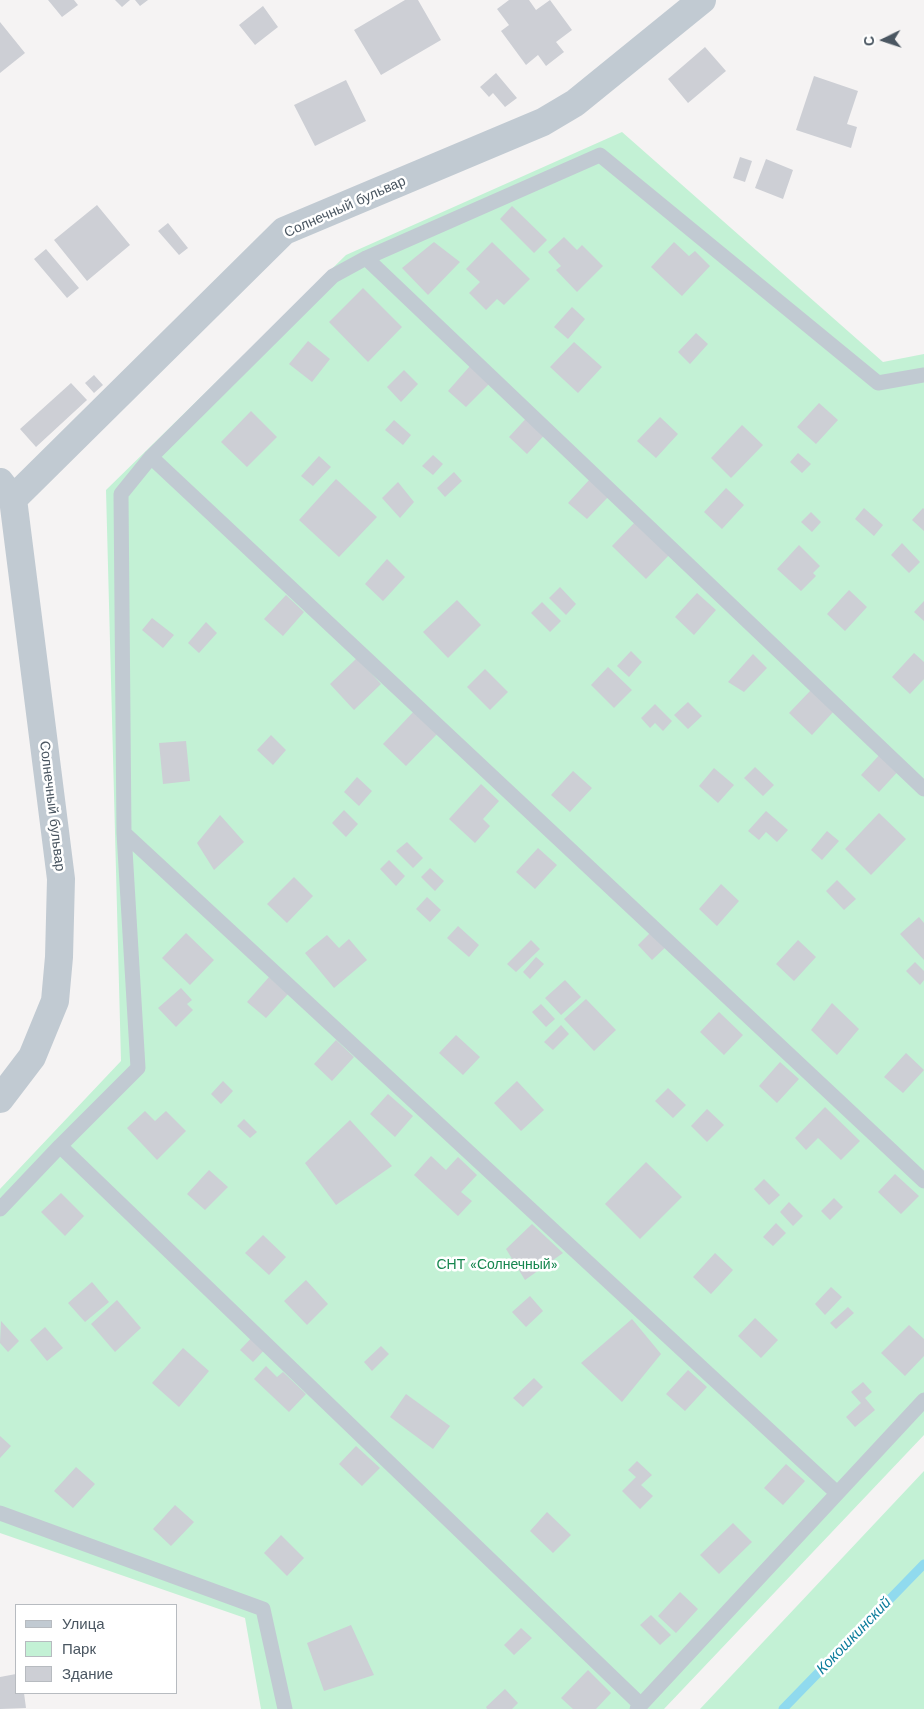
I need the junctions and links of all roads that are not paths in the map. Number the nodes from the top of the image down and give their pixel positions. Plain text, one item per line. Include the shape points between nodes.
1 (702, 0) edge
2 (366, 258) junction
3 (924, 375) edge
4 (151, 457) junction
5 (6, 490) edge
6 (924, 789) edge
7 (124, 833) junction
8 (0, 1099) edge
9 (60, 1146) junction
10 (924, 1182) edge
11 (0, 1209) edge
12 (924, 1400) edge
13 (836, 1493) junction
14 (0, 1513) edge
15 (639, 1707) edge
16 (285, 1709) edge

1 - 5 street, Солнечный бульвар via 575,103 543,122 284,231
2 - 3 lane via 600,156 878,382
2 - 4 lane via 333,276
2 - 6 lane
4 - 7 lane via 121,494
4 - 10 lane
5 - 8 street, Солнечный бульвар via 61,879 61,899 55,1001 32,1057
7 - 9 lane via 138,1068
7 - 13 lane
9 - 11 lane
9 - 15 lane
12 - 13 lane
13 - 15 lane
14 - 16 lane via 263,1609

